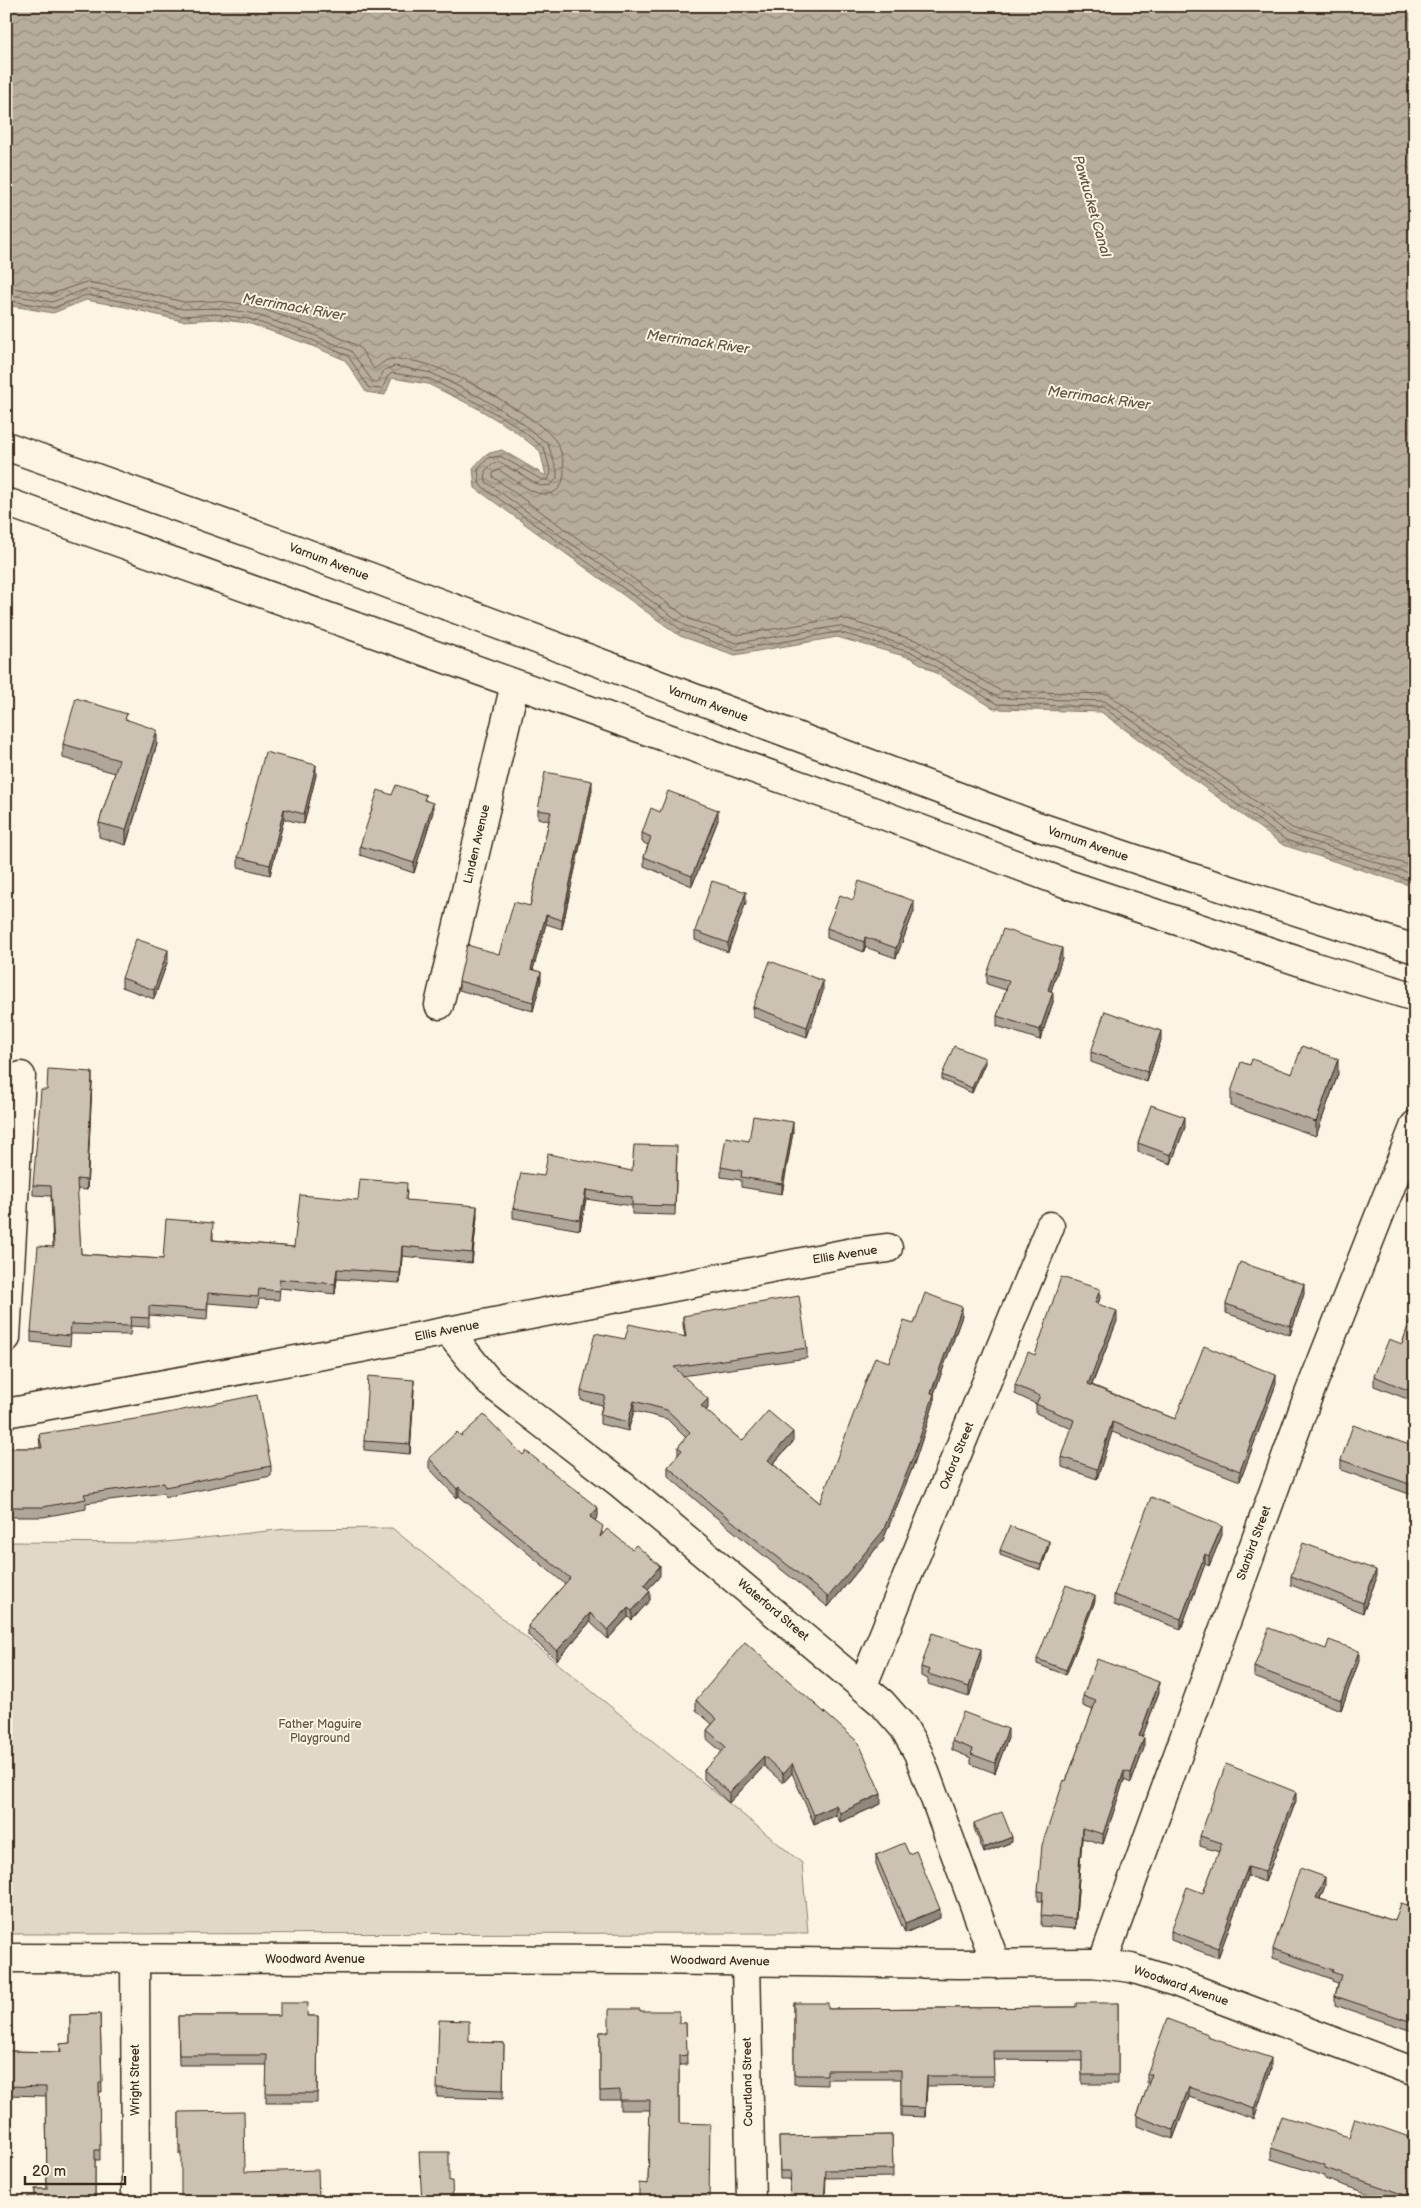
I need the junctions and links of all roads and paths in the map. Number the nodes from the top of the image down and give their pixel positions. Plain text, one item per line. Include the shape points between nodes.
1 (6, 446) edge
2 (6, 502) edge
3 (515, 684) junction
4 (1415, 949) edge
5 (1415, 996) edge
6 (439, 1005) dead end
7 (22, 1076) dead end
8 (1415, 1125) edge
9 (1050, 1226) dead end
10 (888, 1248) dead end
11 (448, 1331) junction
12 (6, 1338) edge
13 (6, 1413) edge
14 (863, 1685) junction
15 (6, 1958) edge
16 (135, 1958) junction
17 (746, 1962) junction
18 (996, 1964) junction
19 (1102, 1964) junction
20 (1415, 2072) edge
21 (136, 2202) edge
22 (751, 2202) edge

1 - 4 street, Varnum Avenue via 287,546 1037,826
2 - 3 street
3 - 5 street via 1070,885 1319,968
3 - 6 street, Linden Avenue
7 - 12 street
8 - 19 street, Starbird Street via 1307,1399
9 - 14 street, Oxford Street
10 - 11 street, Ellis Avenue via 848,1253
11 - 13 street, Ellis Avenue
11 - 14 street, Waterford Street via 490,1383 622,1485
14 - 18 street, Waterford Street via 904,1728 918,1753
15 - 16 street, Woodward Avenue
16 - 17 street, Woodward Avenue
16 - 21 street, Wright Street
17 - 18 street, Woodward Avenue
17 - 22 street, Courtland Street
18 - 19 street, Woodward Avenue
19 - 20 street, Woodward Avenue via 1131,1968 1175,1982

